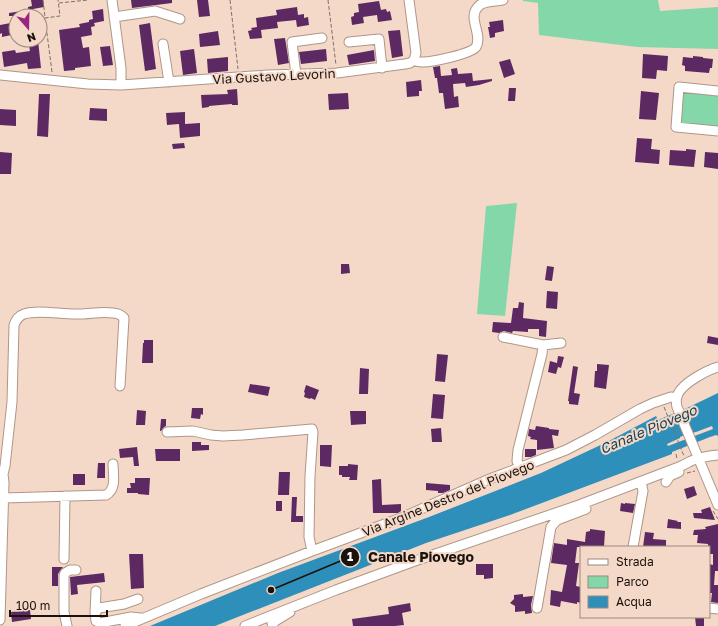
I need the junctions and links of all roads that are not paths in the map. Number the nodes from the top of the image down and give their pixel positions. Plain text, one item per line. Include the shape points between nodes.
1 (112, 0) edge
2 (409, 0) edge
3 (503, 0) edge
4 (114, 18) junction
5 (180, 19) dead end
6 (322, 38) dead end
7 (349, 42) dead end
8 (163, 44) dead end
9 (414, 60) junction
10 (382, 68) junction
11 (0, 75) edge
12 (296, 75) junction
13 (168, 82) junction
14 (121, 85) junction
15 (718, 91) edge
16 (718, 131) edge
17 (503, 337) dead end
18 (561, 343) dead end
19 (543, 345) junction
20 (718, 366) edge
21 (120, 386) dead end
22 (677, 402) junction
23 (167, 432) dead end
24 (718, 455) edge
25 (693, 459) junction
26 (113, 464) dead end
27 (520, 468) junction
28 (1, 474) edge
29 (641, 482) junction
30 (666, 482) dead end
31 (620, 490) junction
32 (65, 496) junction
33 (4, 498) junction
34 (718, 505) edge
35 (633, 546) edge
36 (312, 551) junction
37 (64, 559) dead end
38 (76, 570) dead end
39 (96, 591) dead end
40 (138, 599) dead end
41 (298, 605) junction
42 (537, 608) dead end
43 (95, 613) junction
44 (145, 619) junction
45 (0, 620) edge
46 (270, 625) edge
47 (67, 626) edge
48 (125, 626) edge
49 (245, 626) edge

1 - 4 street
2 - 9 street via 416,53
3 - 9 street, Via Gustavo Levorin via 482,4 476,8 473,15 477,40 476,46 470,51 425,62
4 - 5 street via 156,10
4 - 14 street
6 - 12 street via 292,42
7 - 10 street via 379,39
8 - 13 street
9 - 10 street, Via Gustavo Levorin
10 - 12 street, Via Gustavo Levorin
11 - 14 street, Via Gustavo Levorin
12 - 13 street, Via Gustavo Levorin
13 - 14 street, Via Gustavo Levorin
15 - 16 street via 679,87 676,127
17 - 19 street
18 - 19 street
19 - 27 street via 518,450 517,460
20 - 22 street via 682,388 678,393
21 - 28 street via 124,318 120,315 38,312 18,317 14,325 12,402 5,466
22 - 25 street via 694,448
22 - 27 street, Via Argine Destro del Piovego via 671,397 653,403 578,444
23 - 36 street via 193,431 223,436 312,429 309,537
24 - 25 street
25 - 29 street
25 - 30 street via 693,465 670,476
25 - 34 street
26 - 32 street via 113,488 109,493
27 - 36 street, Via Argine Destro del Piovego
28 - 33 street
29 - 31 street
29 - 35 street via 643,491
31 - 41 street via 412,562
31 - 42 street via 584,510 557,520 551,526
32 - 33 street
32 - 37 street
33 - 45 street
36 - 44 street, Via Argine Destro del Piovego via 201,594
38 - 47 street via 70,570 64,576 64,612
39 - 43 street
40 - 43 street via 99,608
41 - 46 street
41 - 49 street
43 - 44 street via 96,621 100,623 131,618
44 - 48 street, Via Argine Destro del Piovego

